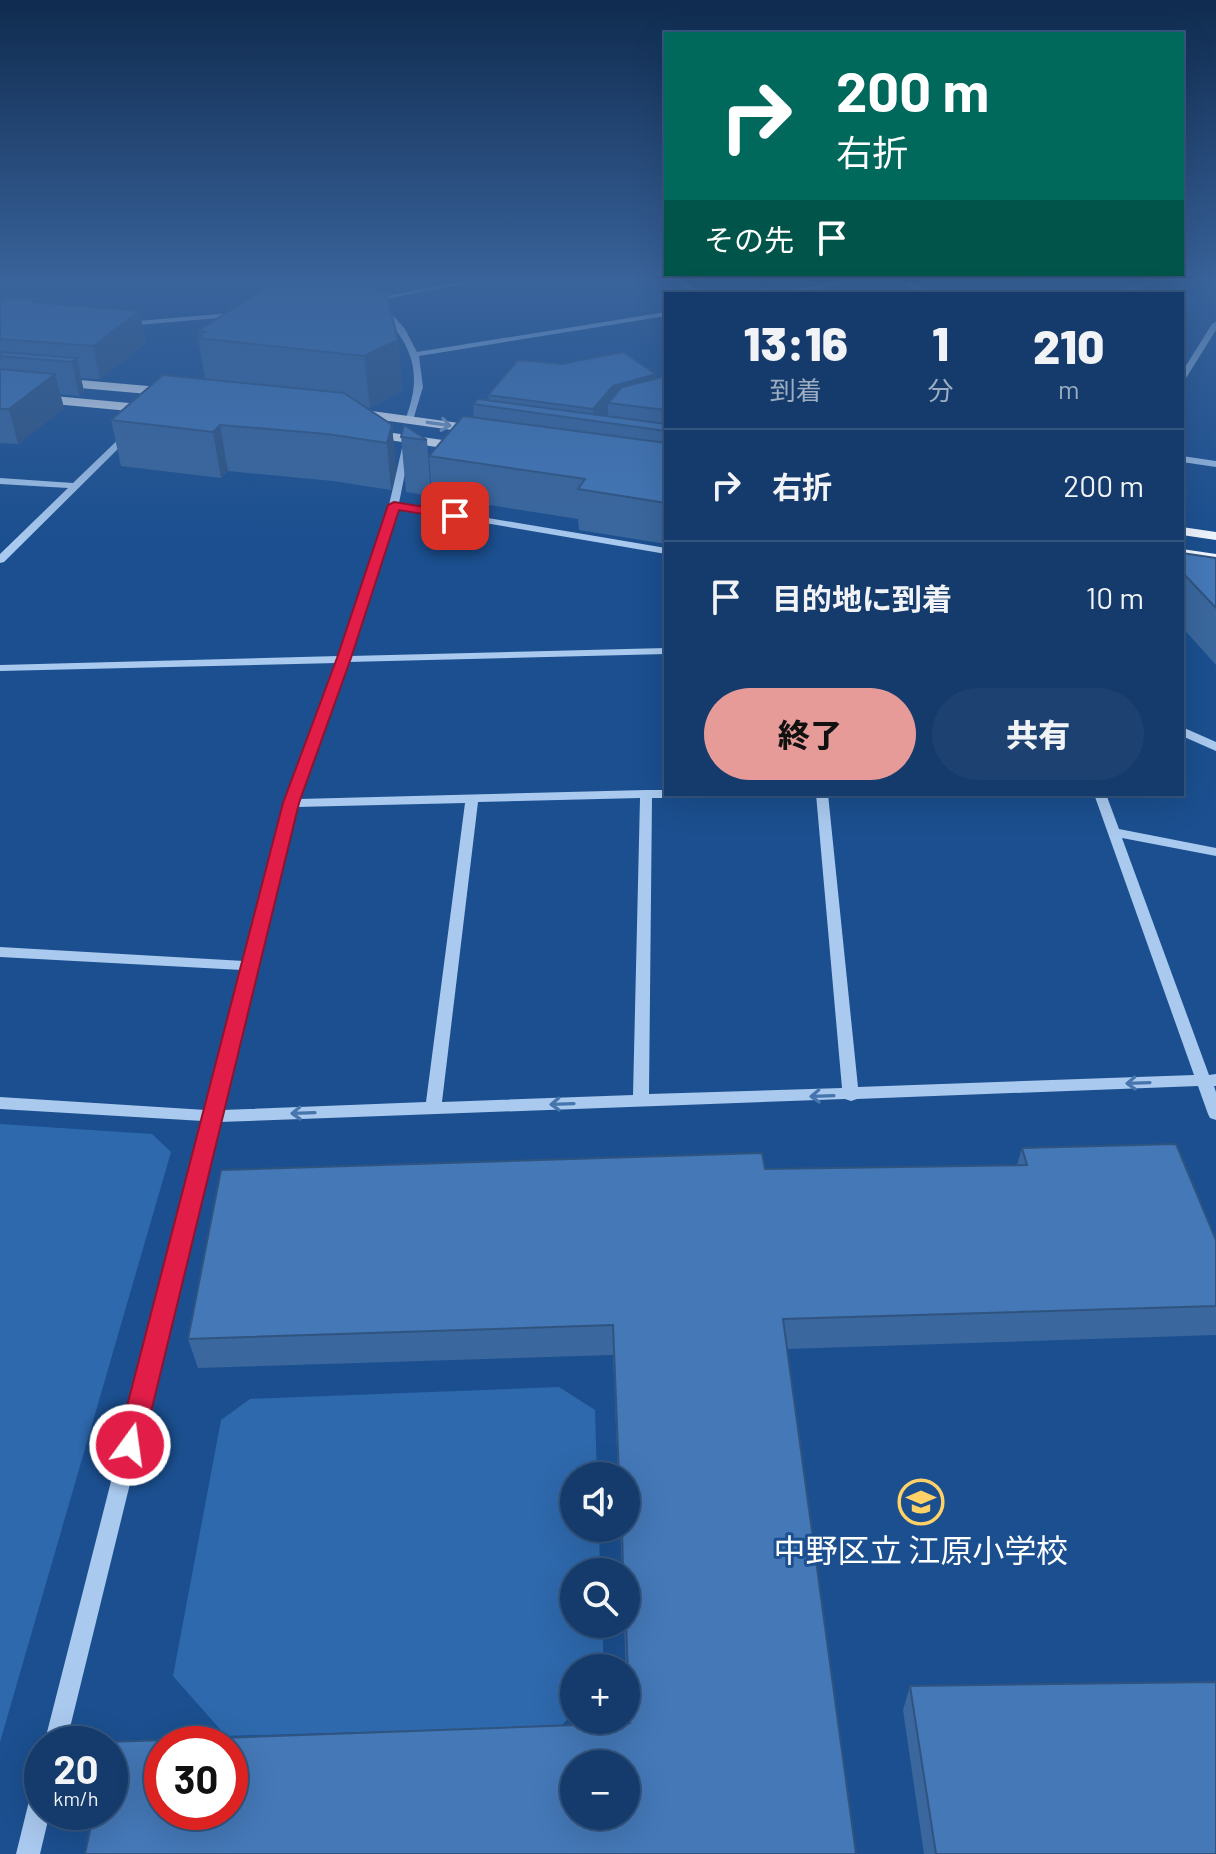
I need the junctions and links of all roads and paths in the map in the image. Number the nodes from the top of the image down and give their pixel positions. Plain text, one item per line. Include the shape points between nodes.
1 (418, 369) edge
2 (0, 377) edge
3 (181, 391) joint
4 (0, 395) edge
5 (161, 410) junction
6 (337, 410) edge
7 (409, 420) junction
8 (345, 430) edge
9 (502, 433) edge
10 (406, 439) junction
11 (482, 450) edge
12 (1184, 459) edge
13 (1216, 464) edge
14 (0, 481) edge
15 (73, 486) junction
16 (394, 505) junction
17 (1184, 531) edge
18 (1216, 536) edge
19 (664, 551) edge
20 (1184, 553) edge
21 (1216, 558) edge
22 (0, 560) edge
23 (664, 651) edge
24 (344, 658) junction
25 (0, 668) edge
26 (1184, 732) edge
27 (1216, 747) edge
28 (646, 794) junction
29 (664, 794) edge
30 (822, 796) edge
31 (1101, 796) edge
32 (472, 798) junction
33 (291, 803) junction
34 (1113, 832) junction
35 (1216, 852) edge
36 (0, 952) edge
37 (251, 966) junction
38 (1210, 1080) edge
39 (851, 1095) junction
40 (641, 1101) junction
41 (0, 1103) edge
42 (433, 1108) junction
43 (1216, 1114) edge
44 (212, 1116) junction
45 (60, 1726) edge
46 (34, 1830) edge
47 (28, 1854) edge

1 - 7 street via 418,401
2 - 3 main road
3 - 5 street
4 - 5 main road
5 - 15 street
6 - 7 main road
7 -> 9 main road
8 - 10 main road
10 - 11 main road
10 - 16 street
12 - 13 street
14 - 15 street
15 - 22 street
16 - 19 street
16 - 24 street
17 - 18 main road
20 - 21 main road
23 - 24 street
24 - 25 street
24 - 33 street
26 - 27 street
28 - 29 street
28 - 32 street
28 - 40 street
30 - 39 street
31 - 34 street
32 - 33 street
32 - 42 street
33 - 37 street
34 - 35 street
34 - 38 street
36 - 37 street
37 - 44 street
38 -> 39 street
38 - 43 street
39 -> 40 street
40 -> 42 street
41 - 44 street
42 -> 44 street
44 - 45 street
46 - 47 street

